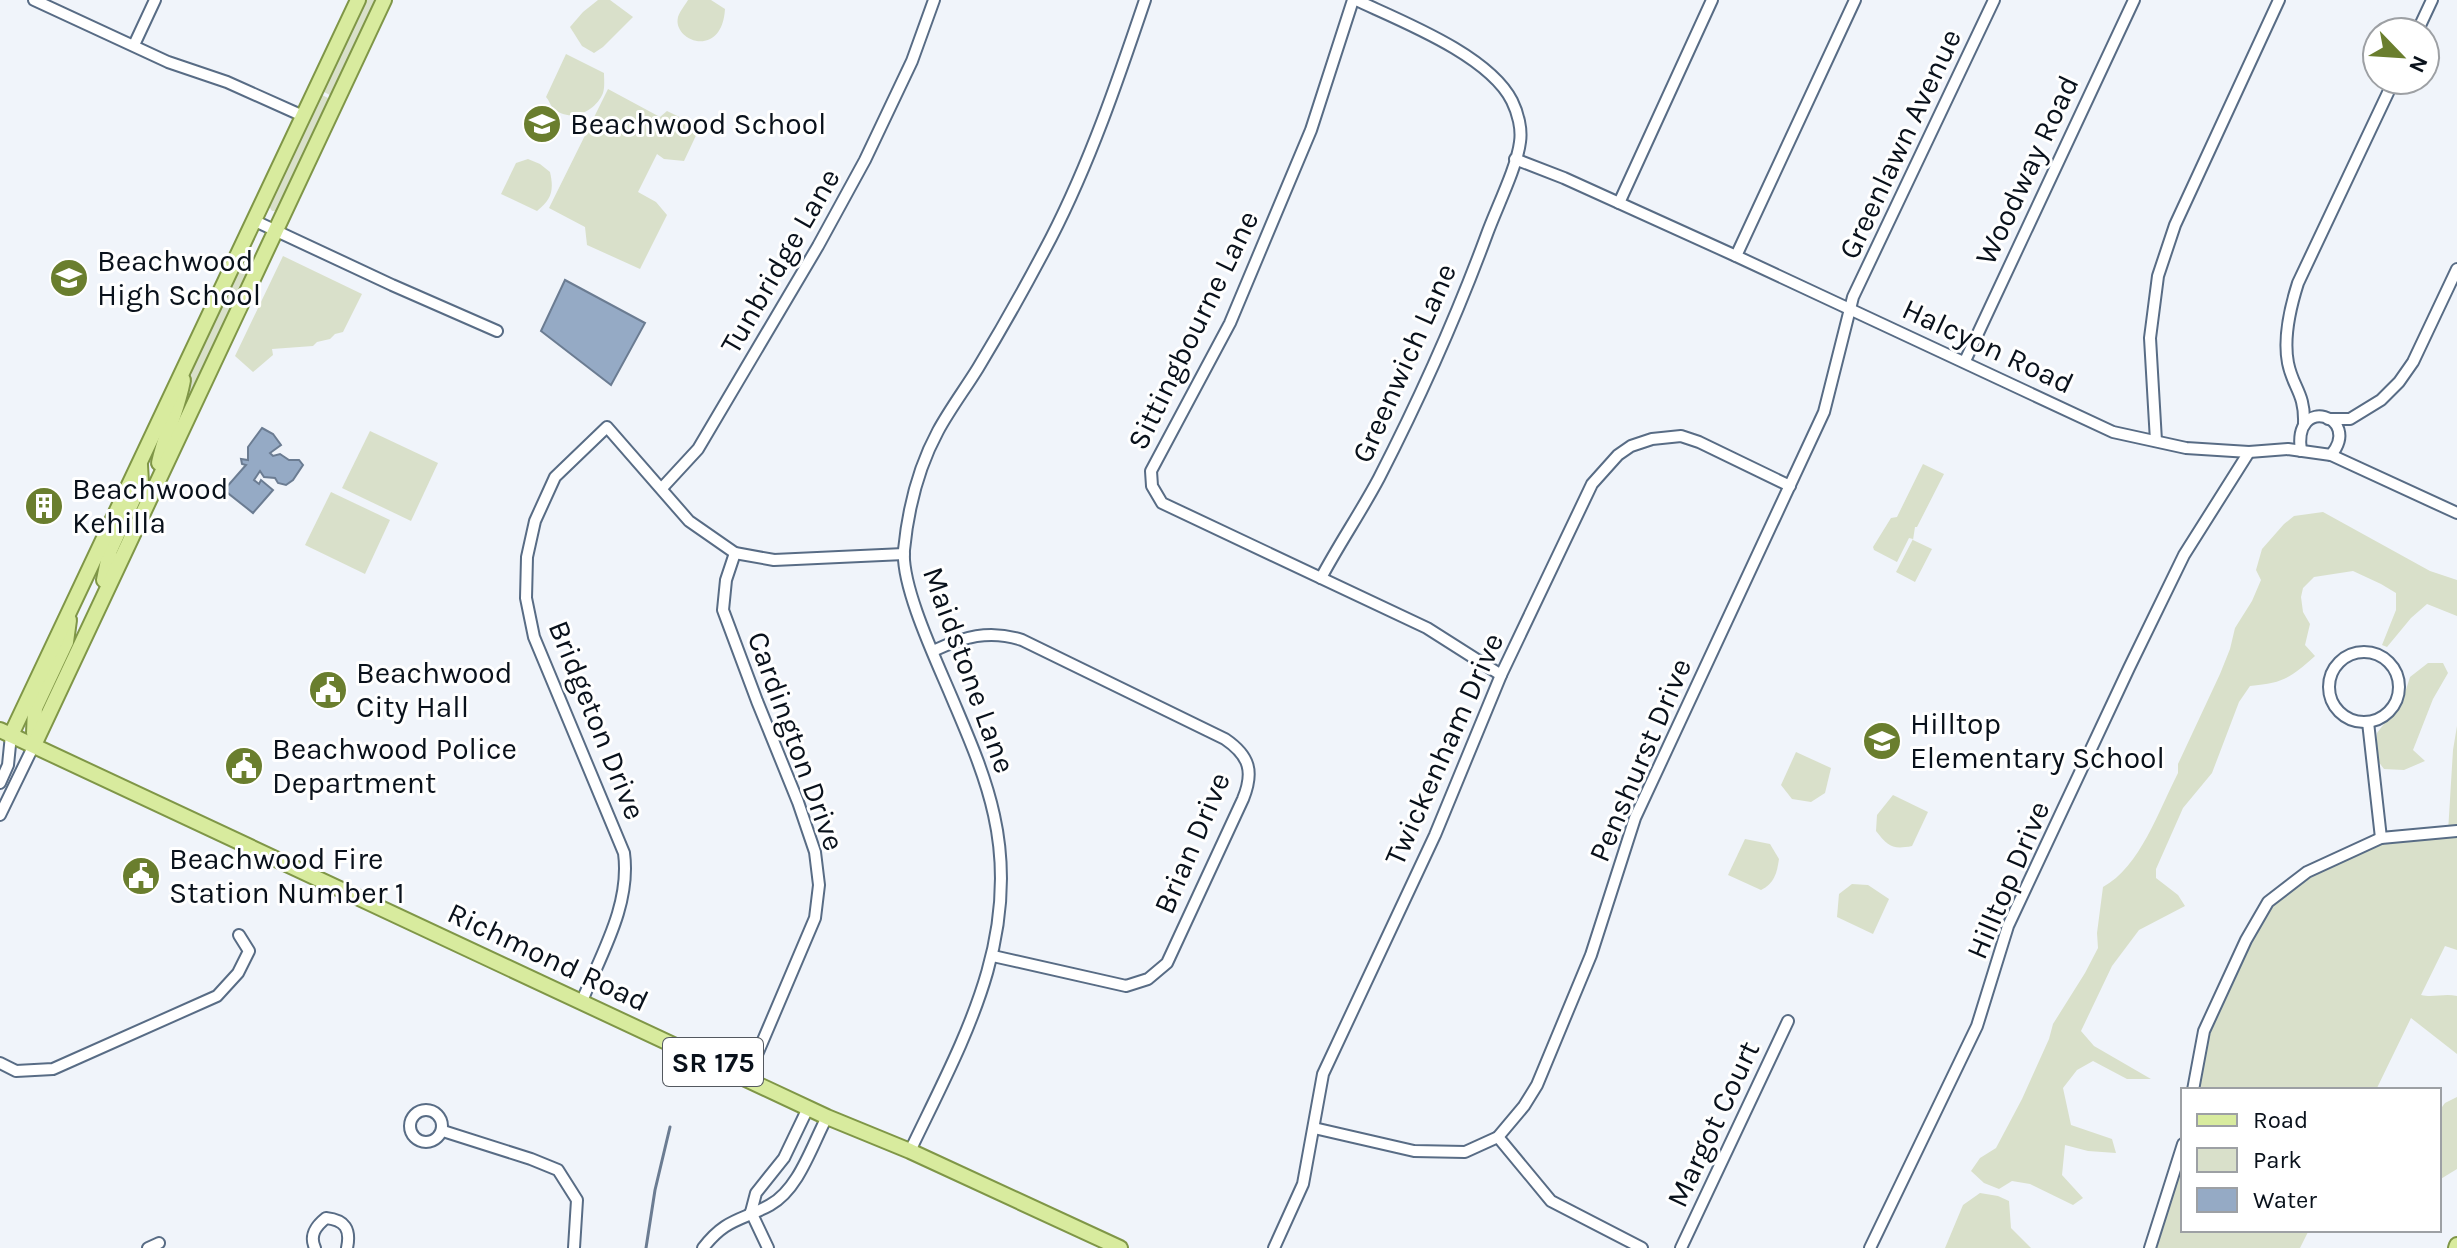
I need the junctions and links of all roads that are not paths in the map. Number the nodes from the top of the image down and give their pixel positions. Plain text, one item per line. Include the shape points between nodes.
1 (34, 0) edge
2 (155, 0) edge
3 (358, 0) edge
4 (384, 0) edge
5 (934, 0) edge
6 (1145, 0) edge
7 (1355, 0) edge
8 (1712, 0) edge
9 (1855, 0) edge
10 (1994, 0) edge
11 (2134, 0) edge
12 (2279, 0) edge
13 (134, 45) junction
14 (2386, 96) edge
15 (303, 116) junction
16 (1515, 159) junction
17 (1619, 203) junction
18 (253, 220) junction
19 (274, 230) junction
20 (1736, 256) junction
21 (2457, 269) edge
22 (1851, 308) junction
23 (497, 331) dead end
24 (1965, 361) junction
25 (186, 362) junction
26 (2304, 402) junction
27 (2325, 417) junction
28 (2350, 419) junction
29 (2304, 423) junction
30 (2340, 440) junction
31 (2156, 441) junction
32 (2301, 451) junction
33 (2249, 452) junction
34 (2331, 455) junction
35 (140, 460) junction
36 (1790, 486) junction
37 (154, 487) junction
38 (662, 488) junction
39 (2457, 513) edge
40 (735, 553) junction
41 (904, 554) junction
42 (1321, 578) junction
43 (72, 603) junction
44 (99, 604) junction
45 (933, 651) junction
46 (1501, 675) junction
47 (2368, 722) junction
48 (6, 732) edge
49 (34, 745) junction
50 (0, 758) edge
51 (0, 783) edge
52 (0, 815) edge
53 (2457, 831) edge
54 (2381, 838) junction
55 (239, 935) dead end
56 (993, 956) junction
57 (582, 1001) junction
58 (1788, 1021) dead end
59 (0, 1063) edge
60 (747, 1078) junction
61 (2193, 1088) edge
62 (808, 1108) junction
63 (827, 1117) junction
64 (1314, 1128) junction
65 (443, 1131) dead end
66 (1498, 1137) junction
67 (2181, 1150) edge
68 (910, 1151) junction
69 (751, 1212) junction
70 (159, 1243) dead end
71 (148, 1248) edge
72 (315, 1248) edge
73 (347, 1248) edge
74 (574, 1248) edge
75 (703, 1248) edge
76 (768, 1248) edge
77 (1120, 1248) edge
78 (1274, 1248) edge
79 (1642, 1248) edge
80 (1681, 1248) edge
81 (1870, 1248) edge
82 (2150, 1248) edge

1 - 13 street
2 - 13 street
3 - 15 main road
4 - 19 main road
5 - 38 street, Tunbridge Lane via 872,146 818,246 698,449
6 - 41 street, Maidstone Lane via 1053,234 920,469
7 - 16 street, Greenwich Lane via 1431,34 1495,78 1517,113 1520,143
7 - 42 street, Sittingbourne Lane via 1311,130 1230,323 1151,471 1162,503
8 - 17 street
9 - 20 street
10 - 22 street, Greenlawn Avenue
11 - 24 street, Woodway Road
12 - 31 street via 2175,225 2158,276 2150,338
13 - 15 street
14 - 26 street via 2291,303 2288,365
15 - 18 main road
16 - 17 street, Halcyon Road
16 - 42 street, Greenwich Lane via 1436,363
17 - 20 street, Halcyon Road
18 - 19 street
18 - 25 main road
19 - 23 street
19 - 37 main road
20 - 22 street, Halcyon Road
21 - 28 street via 2399,382
22 - 24 street, Halcyon Road
22 - 36 street, Penshurst Drive via 1824,412
24 - 31 street, Halcyon Road via 2113,432
25 - 35 main road
25 - 37 main road
26 - 27 street
26 - 29 street
27 - 28 street
27 - 29 street
27 - 30 street via 2338,427
28 - 30 street
29 - 32 street
30 - 34 street
31 - 33 street, Halcyon Road
32 - 33 street, Halcyon Road
32 - 34 street, Halcyon Road
33 - 81 street, Hilltop Drive via 2184,555 2129,668 2008,926 1977,1026
34 - 39 street, Halcyon Road
35 - 43 main road
35 - 44 main road via 141,482 110,550
36 - 46 street, Twickenham Drive via 1681,436 1631,446 1592,484
36 - 66 street, Penshurst Drive via 1635,818 1591,955 1537,1085
37 - 44 main road
38 - 40 street via 689,521
38 - 57 street, Bridgeton Drive via 607,427 555,477 535,521 527,557 526,598 534,637 624,853 625,888 618,914
40 - 41 street via 774,560
40 - 60 street, Cardington Drive via 723,610 815,852 819,885 815,918
41 - 45 street, Maidstone Lane via 913,600
42 - 46 street, Sittingbourne Lane via 1427,628
43 - 48 main road
43 - 49 main road via 66,642 35,708
44 - 49 main road
45 - 56 street, Maidstone Lane via 977,757 994,815 1001,870
45 - 56 street, Brian Drive via 980,634 1022,640 1225,739 1248,765 1243,799 1160,971 1126,986
46 - 64 street, Twickenham Drive via 1435,835 1323,1074
47 - 47 street via 2390,711 2399,681 2389,661 2362,651 2335,667 2329,693 2339,712
47 - 54 street
48 - 49 main road, Richmond Road / SR 175
48 - 50 street
48 - 51 street via 8,765
49 - 52 street
49 - 57 main road, Richmond Road / SR 175
53 - 54 street
54 - 61 street via 2307,872 2268,902 2204,1031
55 - 59 street via 249,951 217,996 53,1069 16,1071
56 - 68 street, Maidstone Lane via 971,1022
57 - 60 main road, Richmond Road / SR 175
58 - 80 street, Margot Court
60 - 62 main road, Richmond Road / SR 175
62 - 63 main road, Richmond Road / SR 175
62 - 69 street via 784,1158 756,1193
63 - 68 main road, Richmond Road / SR 175
63 - 69 street via 802,1171 772,1204
64 - 66 street, Penshurst Drive via 1414,1151 1465,1152
64 - 78 street, Twickenham Drive via 1303,1184
65 - 74 street via 558,1170 577,1200
66 - 79 street via 1551,1201
67 - 82 street
68 - 77 main road, Richmond Road / SR 175
69 - 75 street via 728,1222
69 - 76 street
70 - 71 street
72 - 73 street via 314,1230 326,1218 346,1225

